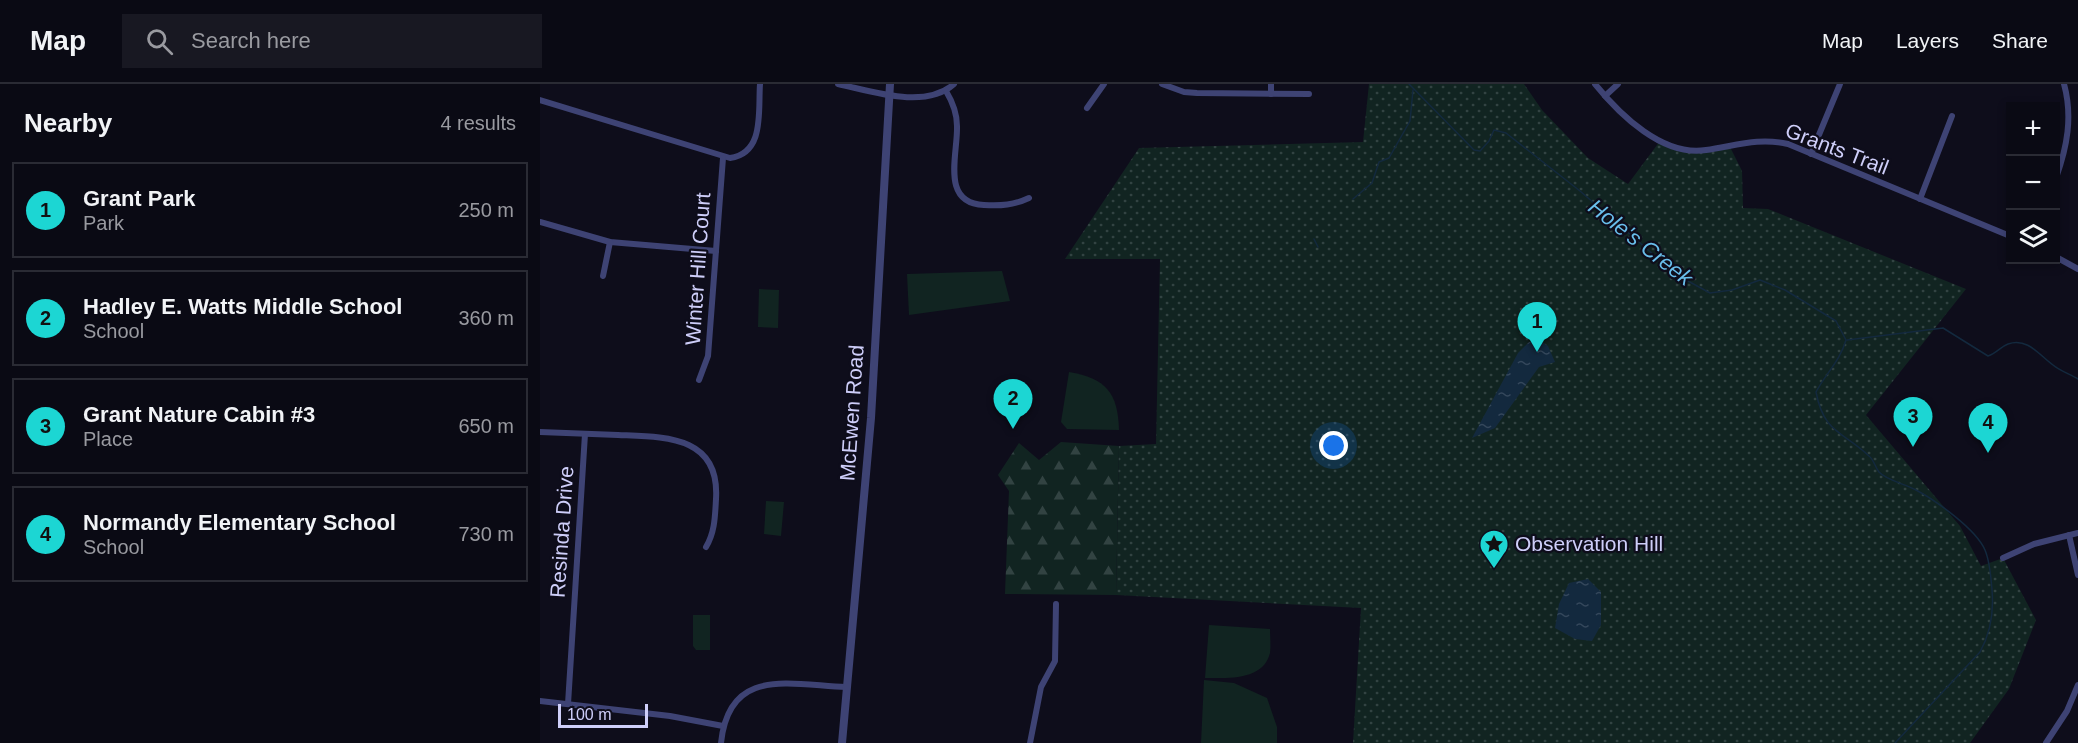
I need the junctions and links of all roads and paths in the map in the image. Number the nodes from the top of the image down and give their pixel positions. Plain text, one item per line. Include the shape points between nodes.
1 (760, 84) edge
2 (838, 84) edge
3 (890, 84) edge
4 (954, 84) edge
5 (1104, 84) edge
6 (1162, 84) edge
7 (1271, 84) edge
8 (1595, 84) edge
9 (1618, 84) edge
10 (1840, 84) edge
11 (2064, 84) edge
12 (945, 91) junction
13 (890, 94) junction
14 (1271, 94) junction
15 (1309, 94) dead end
16 (1605, 96) junction
17 (540, 100) edge
18 (1087, 108) dead end
19 (1952, 116) dead end
20 (1811, 153) junction
21 (723, 158) junction
22 (2060, 166) edge
23 (1029, 198) dead end
24 (1920, 199) junction
25 (540, 222) edge
26 (2006, 234) edge
27 (610, 242) junction
28 (716, 251) junction
29 (2060, 259) edge
30 (2078, 269) edge
31 (603, 276) dead end
32 (699, 380) dead end
33 (540, 432) edge
34 (585, 434) junction
35 (2078, 533) edge
36 (2069, 535) junction
37 (706, 547) dead end
38 (2003, 558) dead end
39 (2078, 575) edge
40 (1056, 604) dead end
41 (2078, 685) edge
42 (846, 687) junction
43 (540, 701) edge
44 (568, 704) junction
45 (723, 726) junction
46 (721, 743) edge
47 (842, 743) edge
48 (1030, 743) edge
49 (2046, 743) edge

1 - 21 street via 753,146 738,157
2 - 13 street
3 - 13 street, McEwen Road
4 - 12 street
5 - 18 street
6 - 14 street via 1184,92
7 - 14 street
8 - 16 street, Grants Trail
9 - 16 street
10 - 20 street
11 - 22 street via 2068,131
12 - 13 street via 920,96
12 - 23 street via 957,120 954,182 961,196 976,205 1003,206
13 - 42 street, McEwen Road via 871,418
14 - 15 street
16 - 20 street, Grants Trail via 1660,141 1678,148 1706,150 1766,140
17 - 21 street
19 - 24 street
20 - 24 street, Grants Trail
21 - 28 street, Winter Hill Court
24 - 26 street, Grants Trail
25 - 27 street
27 - 28 street
27 - 31 street
28 - 32 street, Winter Hill Court via 708,356
29 - 30 street
33 - 34 street
34 - 37 street via 667,437 696,449 708,462 716,483 714,529
34 - 44 street, Resinda Drive
35 - 36 street
36 - 38 street via 2034,544
36 - 39 street
40 - 48 street via 1055,661 1041,687
41 - 49 street
42 - 45 street via 764,684 739,698
42 - 47 street, McEwen Road
43 - 44 street
44 - 45 street
45 - 46 street

